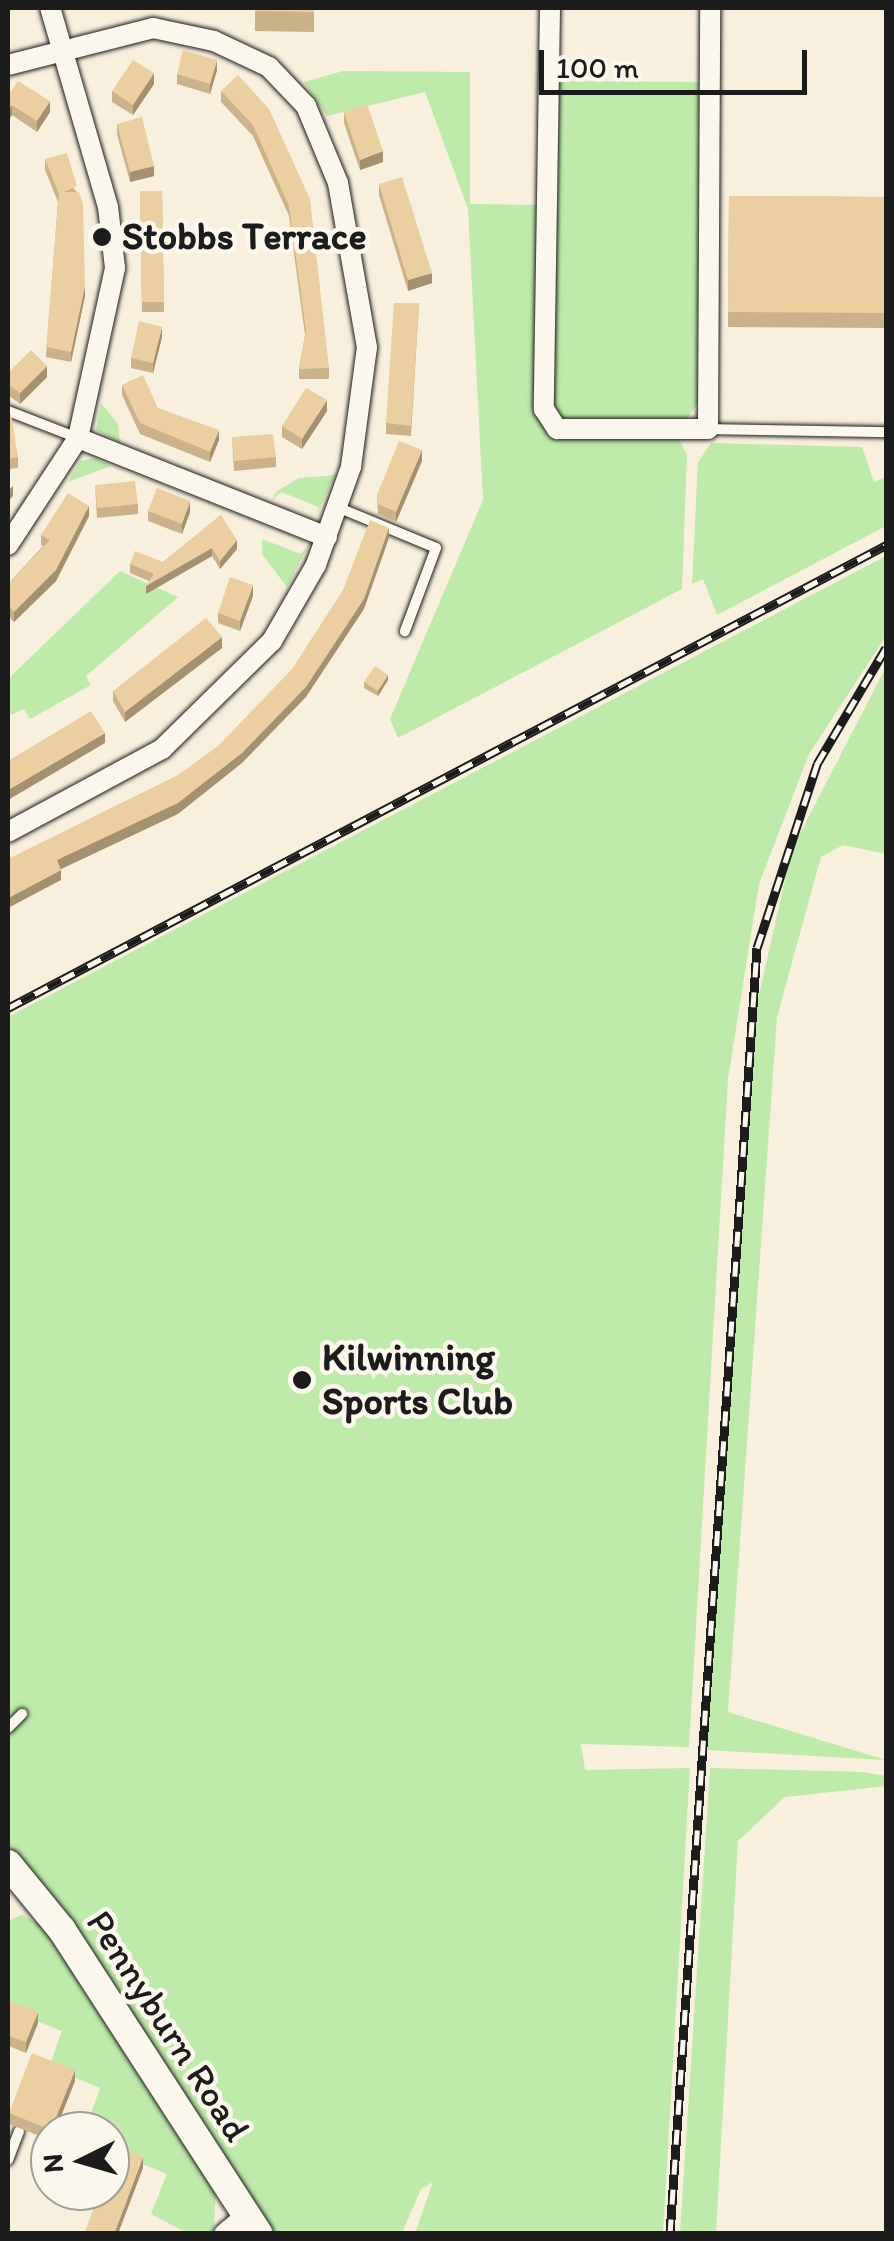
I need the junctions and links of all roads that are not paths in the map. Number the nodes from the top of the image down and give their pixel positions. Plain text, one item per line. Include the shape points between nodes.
1 (50, 8) edge
2 (550, 8) edge
3 (710, 8) edge
4 (60, 46) junction
5 (8, 65) edge
6 (8, 411) edge
7 (708, 429) junction
8 (886, 432) edge
9 (78, 438) junction
10 (337, 507) junction
11 (327, 537) junction
12 (8, 545) edge
13 (406, 632) dead end
14 (8, 832) edge
15 (22, 1714) dead end
16 (8, 1728) edge
17 (11, 1878) edge
18 (19, 2130) edge
19 (8, 2160) edge
20 (253, 2224) edge
21 (224, 2234) edge

1 - 4 street
2 - 7 street via 548,420 557,430
3 - 7 street
4 - 5 street
4 - 9 street via 108,207 115,268
4 - 10 street via 120,31 180,32 269,67 306,106 348,220 368,347
6 - 9 lane
7 - 8 lane
9 - 11 street
9 - 12 street
10 - 11 street
10 - 13 lane via 436,548
11 - 14 street via 272,642 202,717 134,768
15 - 16 lane
17 - 20 street, Pennyburn Road
18 - 19 lane
20 - 21 street

